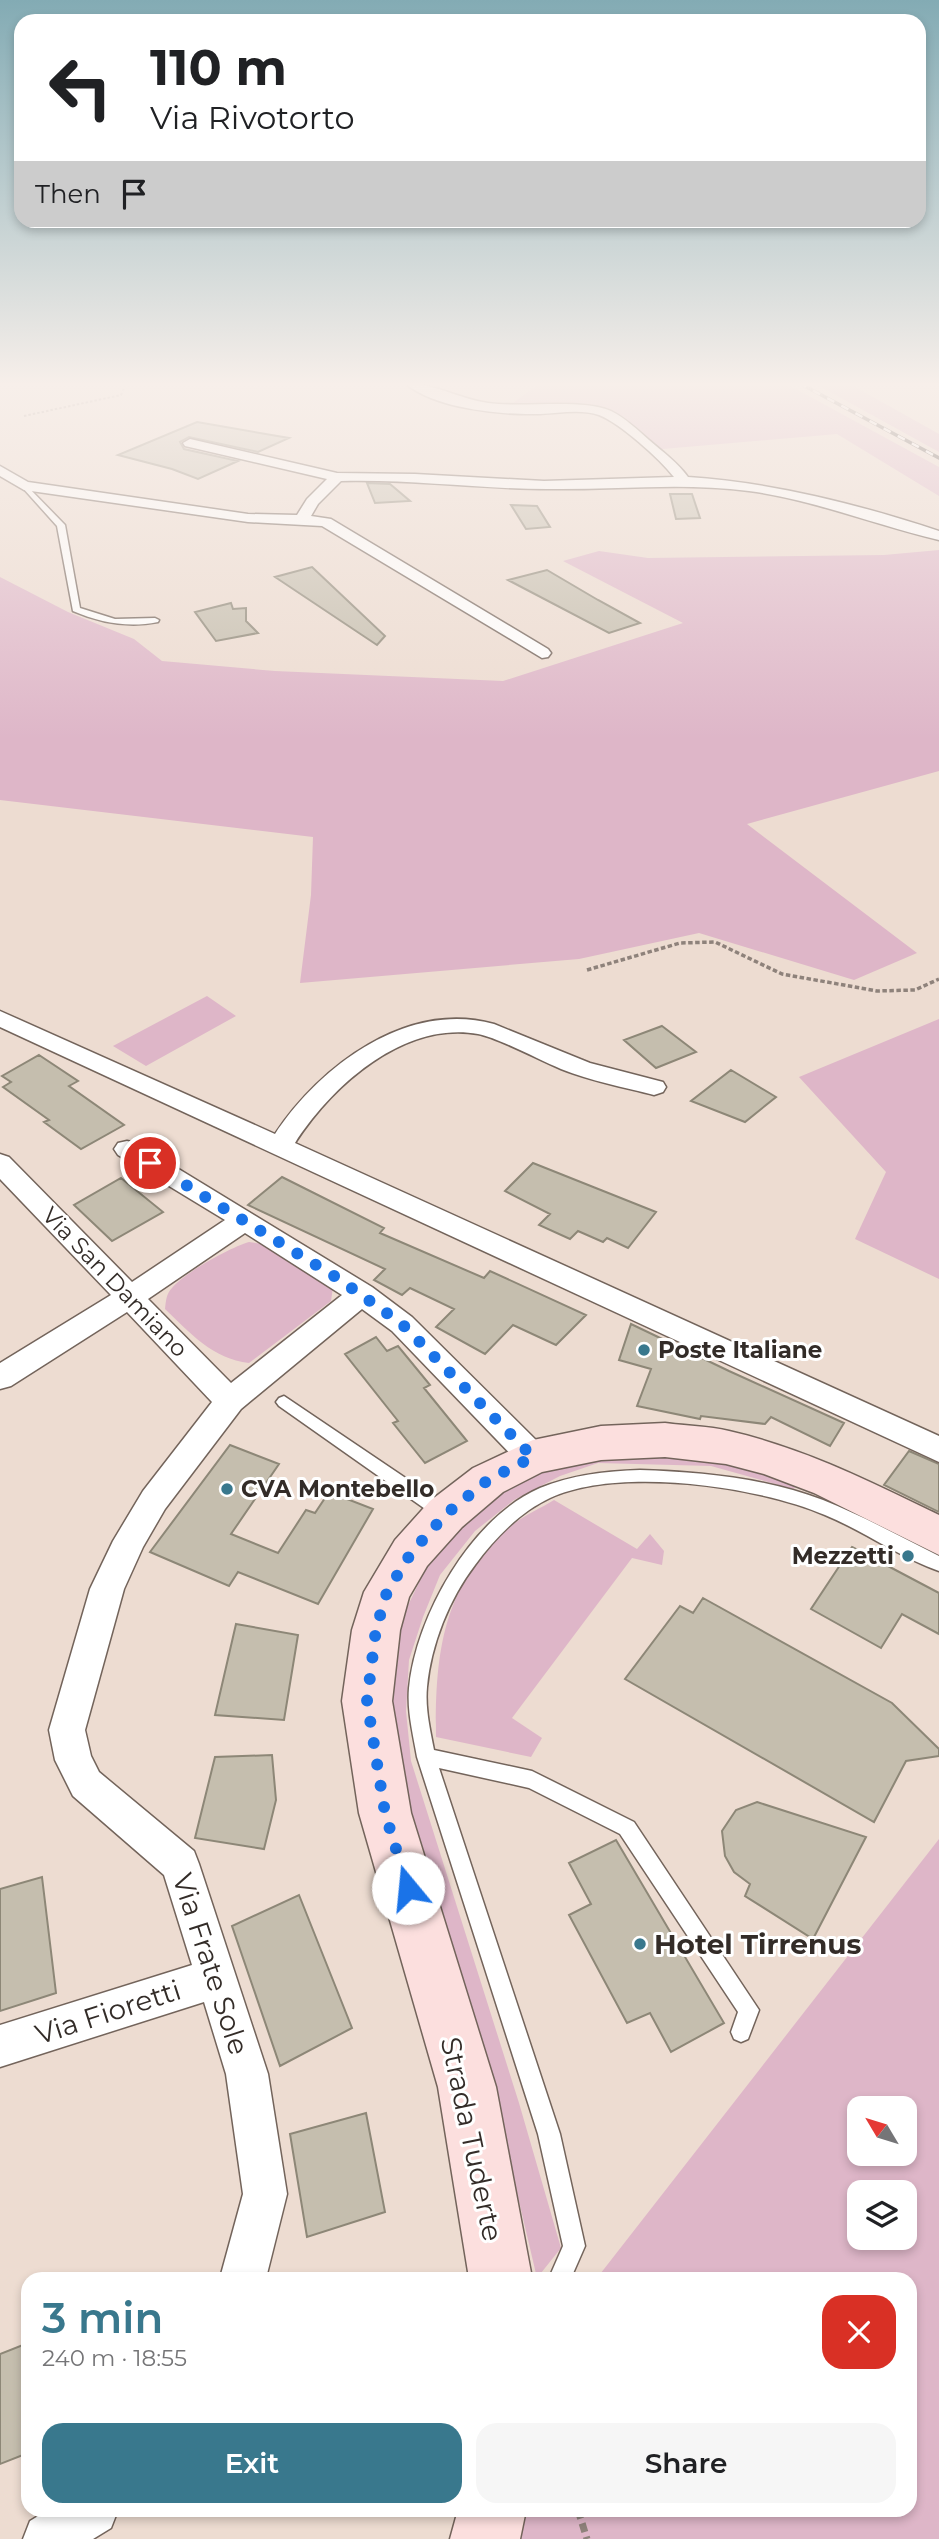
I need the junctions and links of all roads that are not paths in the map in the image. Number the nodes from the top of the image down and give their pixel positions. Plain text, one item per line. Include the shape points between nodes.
1 (39, 501) edge
2 (132, 501) edge
3 (313, 501) edge
4 (818, 501) edge
5 (303, 517) junction
6 (939, 536) edge
7 (155, 620) dead end
8 (542, 653) dead end
9 (0, 1018) edge
10 (654, 1087) dead end
11 (280, 1147) junction
12 (127, 1149) dead end
13 (0, 1163) edge
14 (245, 1220) junction
15 (362, 1294) junction
16 (130, 1297) junction
17 (0, 1378) edge
18 (230, 1401) junction
19 (284, 1402) dead end
20 (939, 1450) edge
21 (533, 1457) junction
22 (822, 1492) junction
23 (446, 1514) junction
24 (917, 1534) edge
25 (939, 1564) edge
26 (426, 1757) junction
27 (216, 1978) junction
28 (741, 2032) dead end
29 (0, 2046) edge
30 (245, 2272) edge
31 (499, 2272) edge
32 (563, 2272) edge
33 (82, 2517) edge
34 (490, 2517) edge
35 (48, 2539) edge
36 (485, 2539) edge

1 - 7 lane via 61,525 76,609 97,620 129,625
2 - 5 street via 248,518
3 - 5 street
4 - 6 street
5 - 8 street via 327,522
9 - 11 street
10 - 11 street via 592,1072 480,1027 440,1028 381,1045 345,1070 318,1094
11 - 20 street
12 - 14 street
13 - 16 street, Via San Damiano
14 - 15 street
14 - 16 street
15 - 18 street, Via Frate Sole
15 - 21 street via 402,1324
16 - 17 street
16 - 18 street, Via San Damiano
18 - 27 street, Via Frate Sole via 154,1500 129,1541 107,1589 67,1730 73,1760 86,1784 180,1864
19 - 23 lane
21 - 22 main road, Strada Tuderte via 601,1443 666,1440 772,1459
21 - 23 main road, Strada Tuderte via 488,1480
22 - 24 main road, Strada Tuderte
22 - 26 lane via 714,1479 617,1476 583,1480 544,1494 499,1525 452,1584 428,1641 418,1702
23 - 31 main road, Strada Tuderte via 411,1553 387,1592 376,1629 367,1701 385,1813 467,2087
24 - 25 lane
26 - 28 lane via 532,1780 627,1828 749,2010
26 - 32 lane via 549,2134 574,2246
27 - 29 street, Via Fioretti
27 - 30 street, Via Frate Sole via 247,2074 265,2194
33 - 35 street
34 - 36 main road

